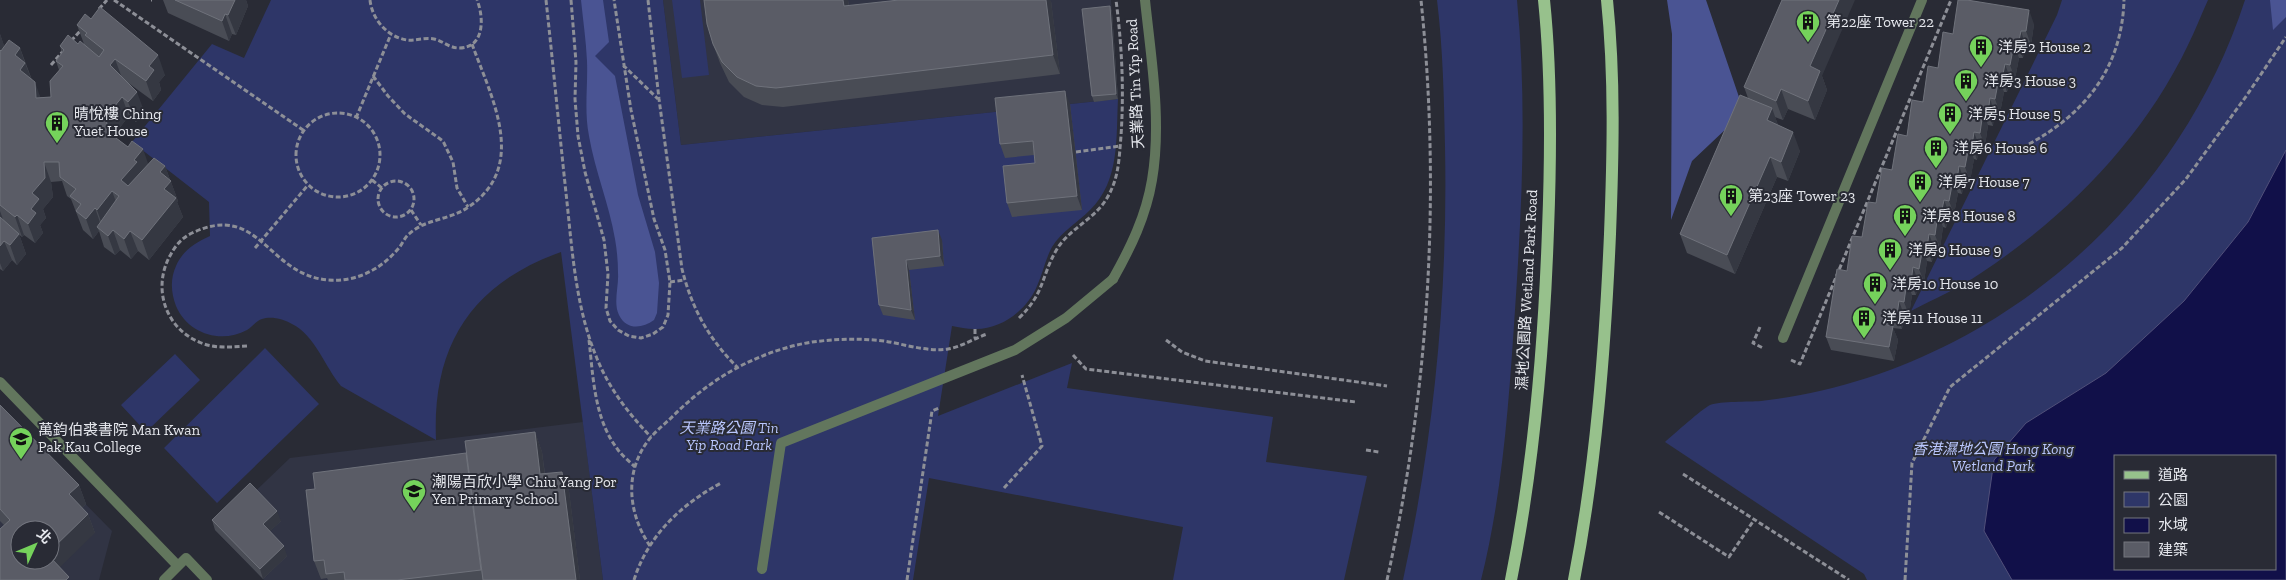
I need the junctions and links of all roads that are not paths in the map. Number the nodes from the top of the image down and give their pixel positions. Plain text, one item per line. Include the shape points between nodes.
1 (1145, 0) edge
2 (1544, 0) edge
3 (1607, 0) edge
4 (1922, 0) edge
5 (1783, 338) dead end
6 (0, 382) edge
7 (178, 566) junction
8 (762, 570) dead end
9 (164, 580) edge
10 (207, 580) edge
11 (1511, 580) edge
12 (1574, 580) edge

1 - 8 street, 天業路 Tin Yip Road via 1155,110 1152,180 1144,215 1131,248 1113,279 1066,318 1015,350 781,443
2 - 11 main road, 濕地公園路 Wetland Park Road via 1551,142 1546,279 1530,457
3 - 12 main road via 1613,143 1603,364 1592,465
4 - 5 street
6 - 7 street
7 - 9 street
7 - 10 street via 186,558

